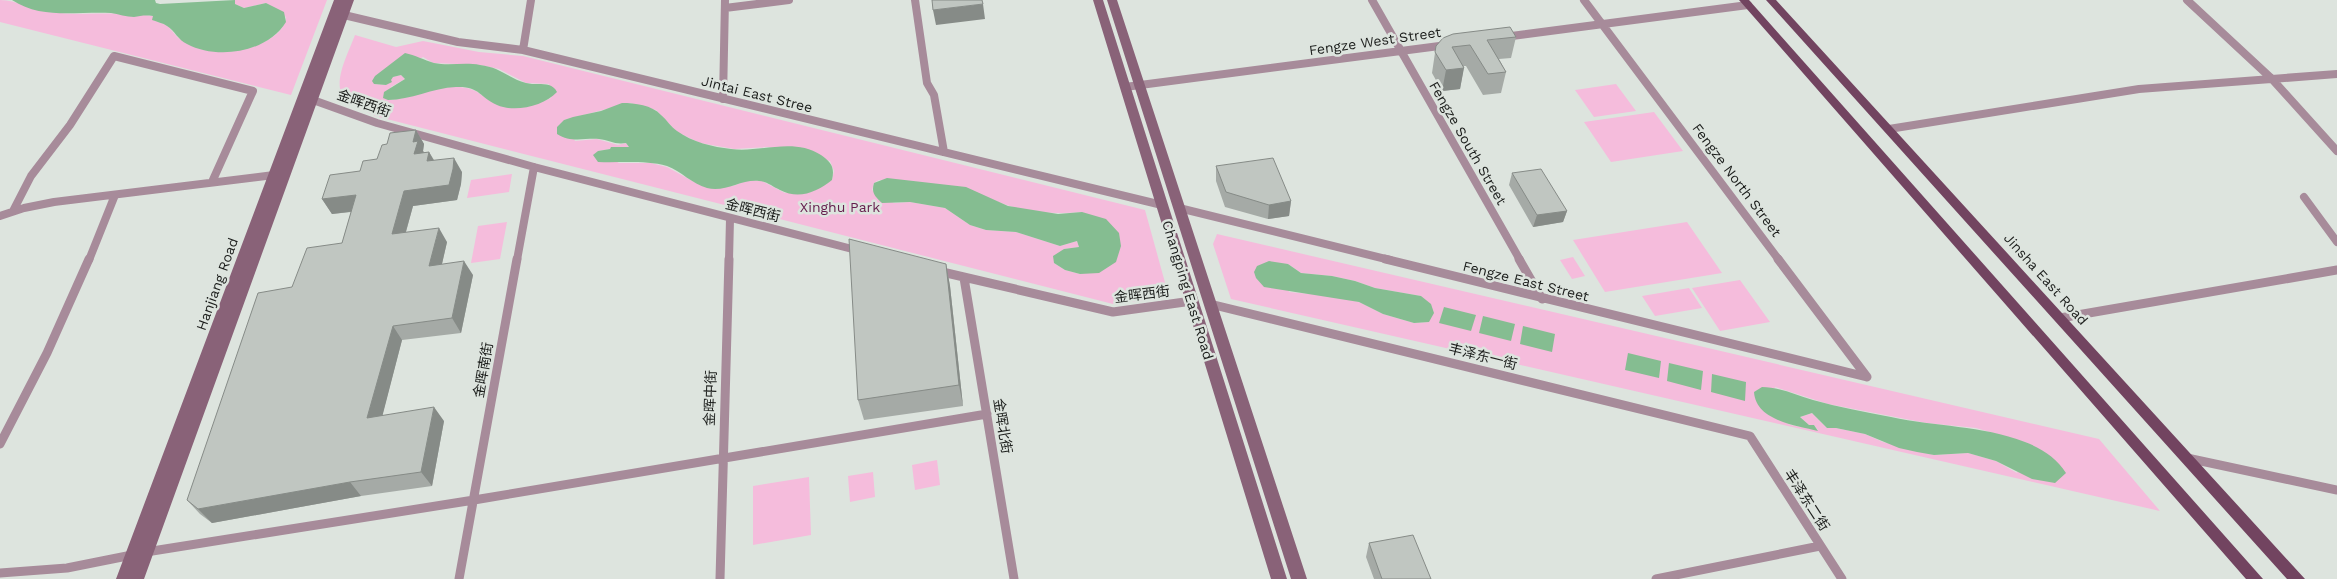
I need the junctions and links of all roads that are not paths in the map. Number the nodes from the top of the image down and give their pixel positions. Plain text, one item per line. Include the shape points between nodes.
1 (339, 0) edge
2 (348, 0) edge
3 (531, 0) edge
4 (789, 0) edge
5 (915, 0) edge
6 (1098, 0) edge
7 (1112, 0) edge
8 (1372, 0) edge
9 (1584, 0) edge
10 (1771, 0) edge
11 (2187, 0) edge
12 (1746, 2) edge
13 (725, 4) edge
14 (344, 15) junction
15 (1602, 24) junction
16 (1497, 38) edge
17 (1458, 43) edge
18 (523, 50) junction
19 (1401, 51) junction
20 (2337, 74) edge
21 (2272, 79) junction
22 (1139, 85) junction
23 (1125, 87) junction
24 (723, 99) junction
25 (313, 100) junction
26 (1889, 129) junction
27 (2337, 151) edge
28 (944, 152) junction
29 (534, 167) junction
30 (280, 175) junction
31 (212, 182) junction
32 (115, 195) junction
33 (2304, 198) dead end
34 (1162, 205) junction
35 (1179, 208) junction
36 (14, 212) junction
37 (0, 216) edge
38 (730, 219) junction
39 (2337, 242) edge
40 (870, 254) edge
41 (926, 268) edge
42 (2337, 270) edge
43 (964, 278) junction
44 (1542, 299) junction
45 (1192, 301) junction
46 (1210, 304) junction
47 (2060, 318) junction
48 (1867, 377) joint
49 (987, 414) junction
50 (1750, 436) joint
51 (0, 444) edge
52 (722, 458) junction
53 (2187, 458) junction
54 (2337, 490) edge
55 (474, 500) junction
56 (1820, 546) junction
57 (139, 554) junction
58 (0, 573) edge
59 (124, 579) edge
60 (136, 579) edge
61 (460, 579) edge
62 (720, 579) edge
63 (1014, 579) edge
64 (1279, 579) edge
65 (1299, 579) edge
66 (1656, 579) edge
67 (1842, 579) edge
68 (2255, 579) edge
69 (2297, 579) edge

1 - 30 street, Hanjiang Road
2 - 14 street, Hanjiang Road
3 - 18 street
4 - 13 street
5 - 28 street via 927,83 934,95
6 - 23 street, Changping East Road
7 - 22 street, Changping East Road
8 - 19 street, Fengze South Street
9 - 15 street, Fengze North Street
10 - 26 main road, Jinsha East Road
11 - 21 street
12 - 15 street
12 - 68 main road
13 - 24 street
14 - 18 street, Jintai East Stree via 458,42
14 - 25 street, Hanjiang Road
15 - 16 street
15 - 48 street, Fengze North Street
17 - 19 street, Fengze West Street
18 - 24 street, Jintai East Stree
19 - 22 street, Fengze West Street
19 - 44 street, Fengze South Street
20 - 21 street
21 - 26 street via 2139,89
21 - 27 street
22 - 23 street, Fengze West Street
22 - 35 street, Changping East Road
23 - 34 street, Changping East Road
24 - 28 street, Jintai East Stree
25 - 29 street, 金晖西街 via 377,123
25 - 30 street, Hanjiang Road
26 - 47 main road, Jinsha East Road
28 - 34 street, Jintai East Stree
29 - 38 street, 金晖西街
29 - 55 street, 金晖南街
30 - 31 street
30 - 57 street, Hanjiang Road
31 - 32 street
31 - 36 street via 253,91 114,56 71,124 28,180
32 - 36 street via 54,202
32 - 51 street via 94,249 24,401
33 - 39 street
34 - 45 street, Changping East Road
35 - 44 street, Fengze East Street
35 - 46 street, Changping East Road
36 - 37 street
38 - 40 street, 金晖西街
38 - 52 street, 金晖中街
41 - 43 street, 金晖西街
42 - 47 street
43 - 45 street, 金晖西街 via 1113,312
43 - 49 street, 金晖北街
44 - 48 street, Fengze East Street
45 - 64 street, Changping East Road
46 - 50 street, 丰泽东一街
46 - 65 street, Changping East Road
47 - 53 main road, Jinsha East Road
49 - 52 street
49 - 63 street, 金晖北街
50 - 56 street, 丰泽东二街
52 - 55 street
52 - 62 street, 金晖中街
53 - 54 street
53 - 69 main road, Jinsha East Road
55 - 57 street
55 - 61 street, 金晖南街
56 - 66 street
56 - 67 street, 丰泽东二街
57 - 58 street via 44,572
57 - 59 street, Hanjiang Road
57 - 60 street, Hanjiang Road

